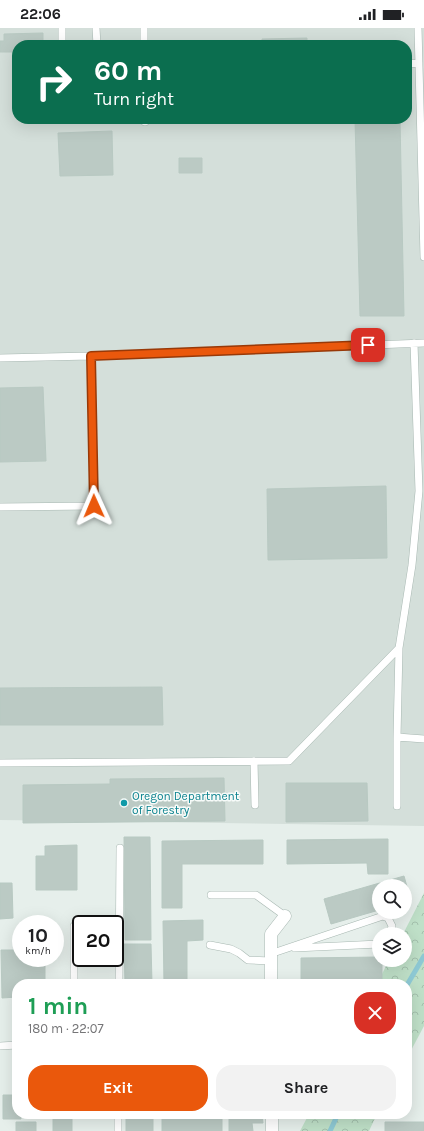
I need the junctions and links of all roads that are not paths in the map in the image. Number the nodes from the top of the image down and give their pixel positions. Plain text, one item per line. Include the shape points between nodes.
1 (62, 28) edge
2 (96, 28) edge
3 (144, 28) edge
4 (418, 28) edge
5 (421, 38) edge
6 (62, 40) edge
7 (96, 40) edge
8 (144, 40) edge
9 (412, 64) edge
10 (419, 64) junction
11 (424, 258) edge
12 (414, 343) junction
13 (424, 343) edge
14 (91, 356) junction
15 (0, 358) edge
16 (0, 507) edge
17 (421, 509) edge
18 (399, 648) junction
19 (397, 737) junction
20 (424, 739) edge
21 (254, 761) junction
22 (0, 763) edge
23 (255, 805) dead end
24 (397, 806) dead end
25 (120, 848) dead end
26 (211, 895) dead end
27 (284, 916) joint
28 (392, 927) edge
29 (372, 944) edge
30 (210, 945) dead end
31 (286, 948) junction
32 (270, 958) junction
33 (74, 967) edge
34 (74, 979) edge
35 (119, 979) edge
36 (270, 979) edge
37 (12, 1045) edge
38 (0, 1046) edge
39 (118, 1119) edge
40 (272, 1119) edge
41 (118, 1131) edge
42 (272, 1131) edge

1 - 6 lane
2 - 7 lane
3 - 8 lane
4 - 5 lane
5 - 10 lane
9 - 10 lane
10 - 11 lane
12 - 13 lane
12 - 14 lane
12 - 17 lane
14 - 15 lane
14 - 16 lane via 94,506
17 - 18 lane
18 - 19 lane
18 - 21 lane via 289,761
19 - 20 lane
19 - 24 lane
21 - 22 lane
21 - 23 lane
25 - 35 lane
26 - 27 lane via 256,895
27 - 32 street via 271,934
28 - 31 lane via 388,918 383,916
29 - 31 lane
30 - 32 lane via 232,949 248,960
31 - 32 lane
32 - 36 street
33 - 34 lane
37 - 38 lane
39 - 41 lane
40 - 42 street

